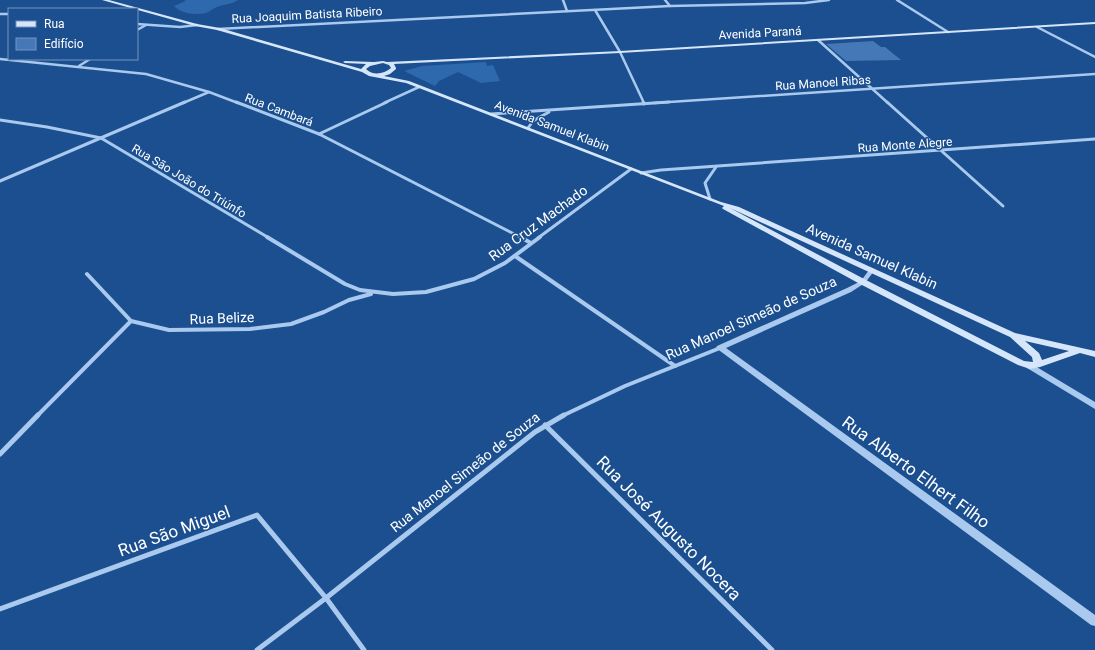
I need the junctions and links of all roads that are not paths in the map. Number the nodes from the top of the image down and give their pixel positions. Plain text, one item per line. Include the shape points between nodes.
1 (104, 0) edge
2 (563, 0) edge
3 (665, 0) edge
4 (729, 0) edge
5 (829, 0) edge
6 (897, 0) edge
7 (734, 4) junction
8 (670, 6) junction
9 (134, 8) edge
10 (138, 9) edge
11 (595, 10) junction
12 (567, 11) junction
13 (1095, 23) edge
14 (138, 24) edge
15 (147, 25) junction
16 (197, 25) junction
17 (1037, 27) junction
18 (218, 29) junction
19 (138, 30) edge
20 (948, 32) junction
21 (818, 40) junction
22 (620, 52) junction
23 (1095, 57) edge
24 (11, 60) edge
25 (88, 60) edge
26 (425, 61) junction
27 (330, 62) junction
28 (373, 63) junction
29 (387, 63) junction
30 (78, 66) junction
31 (393, 69) junction
32 (364, 71) junction
33 (1095, 74) edge
34 (374, 75) junction
35 (407, 82) junction
36 (419, 87) junction
37 (873, 89) junction
38 (209, 92) junction
39 (644, 104) junction
40 (553, 110) junction
41 (491, 114) junction
42 (0, 120) edge
43 (528, 128) junction
44 (319, 134) junction
45 (101, 138) junction
46 (1095, 139) edge
47 (942, 151) junction
48 (716, 167) junction
49 (631, 169) junction
50 (641, 173) junction
51 (0, 181) edge
52 (710, 199) junction
53 (719, 203) junction
54 (1003, 206) dead end
55 (531, 243) junction
56 (515, 256) junction
57 (871, 271) junction
58 (87, 274) dead end
59 (863, 282) junction
60 (357, 290) joint
61 (373, 293) junction
62 (131, 320) junction
63 (1013, 335) junction
64 (720, 348) junction
65 (1079, 350) junction
66 (1095, 354) edge
67 (1034, 365) junction
68 (675, 366) junction
69 (1095, 406) edge
70 (545, 425) junction
71 (0, 454) edge
72 (326, 598) junction
73 (0, 609) edge
74 (1095, 621) edge
75 (257, 650) edge
76 (364, 650) edge
77 (772, 650) edge

1 - 9 main road
2 - 12 street
3 - 8 street
4 - 7 street
5 - 7 street, Rua Joaquim Batista Ribeiro
6 - 20 street
7 - 8 street, Rua Joaquim Batista Ribeiro
8 - 11 street, Rua Joaquim Batista Ribeiro
10 - 16 main road
11 - 12 street, Rua Joaquim Batista Ribeiro
11 - 22 street
12 - 18 street, Rua Joaquim Batista Ribeiro
13 - 17 main road, Avenida Paraná
14 - 15 street
15 - 16 street
15 - 19 street
16 - 18 main road
17 - 20 main road, Avenida Paraná
17 - 23 street
18 - 27 main road
20 - 21 main road, Avenida Paraná
21 - 22 main road, Avenida Paraná
21 - 37 street
22 - 26 main road, Avenida Paraná
22 - 39 street
24 - 30 street, Rua Cambará
25 - 30 street
26 - 29 main road, Avenida Paraná
26 - 31 main road, Avenida Paraná
27 - 28 main road
27 - 32 main road
28 - 29 main road, Avenida Paraná
28 - 32 main road via 365,67
29 - 31 main road via 391,64
30 - 38 street, Rua Cambará via 146,74
31 - 34 main road, Avenida Paraná via 385,74
31 - 35 main road
32 - 34 main road, Avenida Samuel Klabin
33 - 37 street, Rua Manoel Ribas
34 - 35 main road, Avenida Samuel Klabin
35 - 36 main road, Avenida Samuel Klabin
36 - 41 main road, Avenida Samuel Klabin
36 - 44 street
37 - 39 street, Rua Manoel Ribas
37 - 47 street
38 - 44 street, Rua Cambará
38 - 45 street
39 - 40 street, Rua Manoel Ribas
40 - 41 street, Rua Manoel Ribas
40 - 43 street, Rua Manoel Ribas via 532,121
41 - 43 main road, Avenida Samuel Klabin
42 - 45 street, Rua São João do Triúnfo
43 - 49 main road, Avenida Samuel Klabin
44 - 55 street, Rua Cambará
45 - 51 street
45 - 60 street, Rua São João do Triúnfo
46 - 47 street, Rua Monte Alegre
47 - 48 street, Rua Monte Alegre
47 - 54 street
48 - 50 street, Rua Monte Alegre
48 - 52 street via 705,183
49 - 50 main road, Avenida Samuel Klabin
49 - 55 street, Rua Cruz Machado
50 - 52 main road, Avenida Samuel Klabin
52 - 53 main road, Avenida Samuel Klabin
53 - 57 main road, Avenida Samuel Klabin via 737,208
53 - 59 main road, Avenida Samuel Klabin
55 - 56 street, Rua Cruz Machado
56 - 61 street, Rua Cruz Machado via 475,279 452,286 427,291
56 - 68 street
57 - 59 street
57 - 63 main road, Avenida Samuel Klabin
58 - 62 street
59 - 64 street, Rua Manoel Simeão de Souza
59 - 67 main road, Avenida Samuel Klabin via 1021,363
60 - 61 street, Rua Cruz Machado
61 - 62 street, Rua Belize via 291,324 250,329 169,330
62 - 71 street
63 - 65 main road
63 - 67 main road via 1036,355 1038,360
64 - 68 street, Rua Manoel Simeão de Souza
64 - 74 street, Rua Alberto Elhert Filho
65 - 66 main road
65 - 67 main road
67 - 69 street
68 - 70 street, Rua Manoel Simeão de Souza
70 - 72 street, Rua Manoel Simeão de Souza
70 - 77 street, Rua José Augusto Nocera
72 - 73 street, Rua São Miguel via 257,516
72 - 75 street, Rua Manoel Simeão de Souza
72 - 76 street

